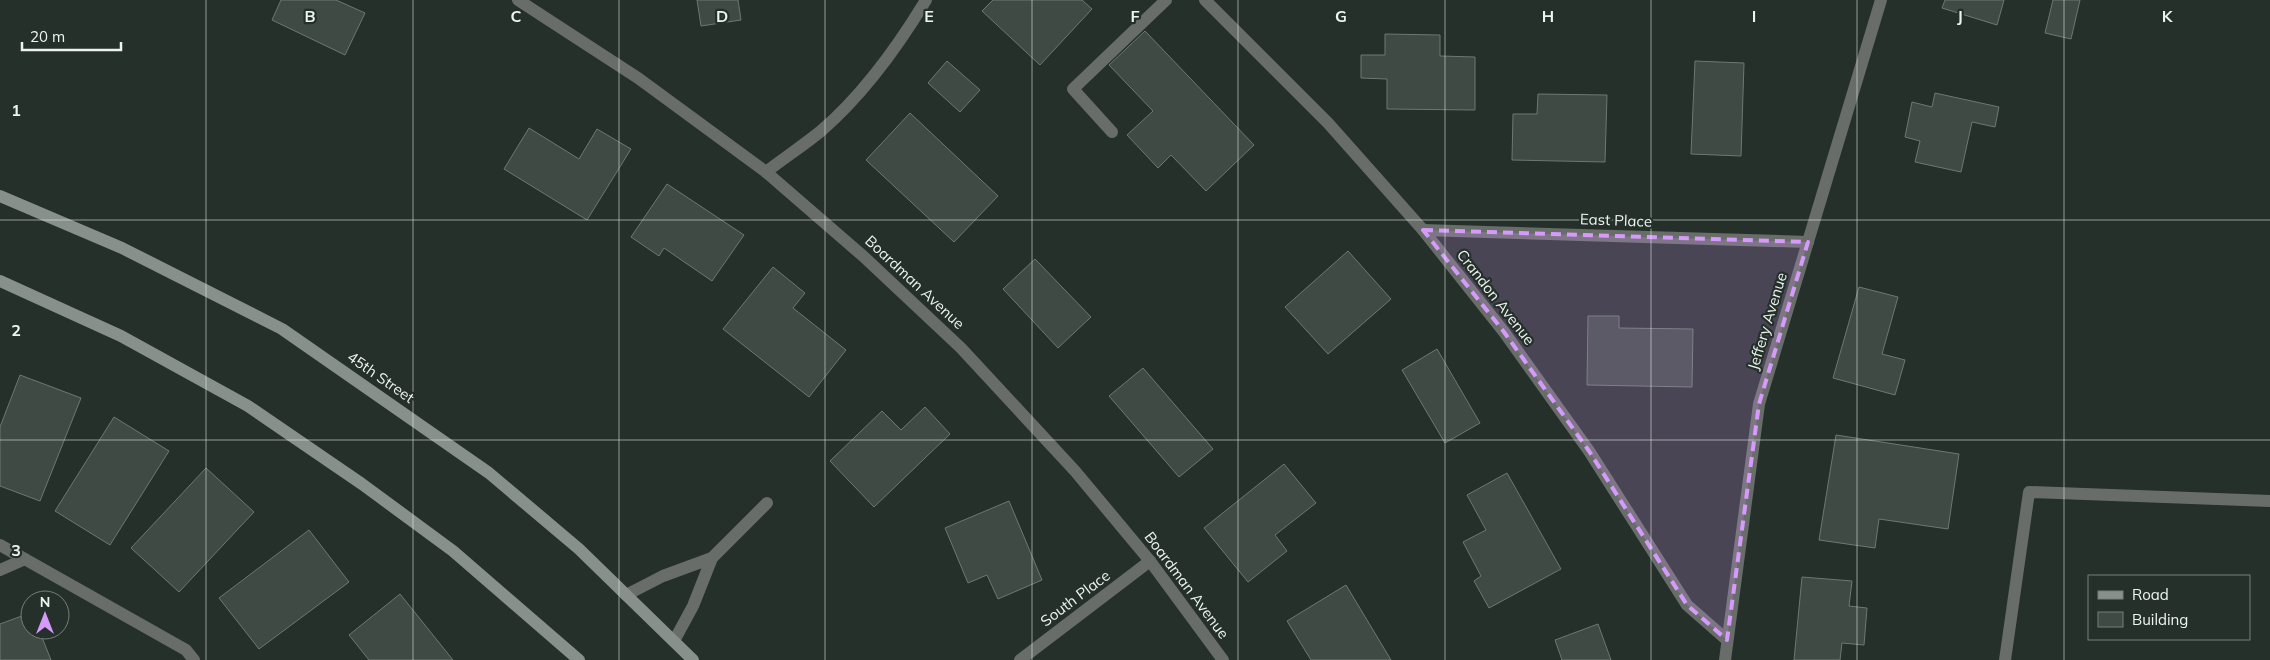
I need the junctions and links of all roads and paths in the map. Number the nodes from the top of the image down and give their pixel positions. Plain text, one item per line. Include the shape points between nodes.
1 (518, 0) edge
2 (926, 0) edge
3 (1166, 0) edge
4 (1205, 0) edge
5 (1881, 0) edge
6 (1112, 132) dead end
7 (766, 172) junction
8 (0, 196) edge
9 (1422, 230) junction
10 (1808, 242) junction
11 (0, 281) edge
12 (2270, 500) edge
13 (767, 502) dead end
14 (0, 545) edge
15 (712, 558) junction
16 (25, 559) junction
17 (1150, 562) junction
18 (0, 570) edge
19 (626, 595) junction
20 (1728, 640) junction
21 (674, 641) junction
22 (194, 660) edge
23 (579, 660) edge
24 (693, 660) edge
25 (1020, 660) edge
26 (1223, 660) edge
27 (1725, 660) edge
28 (2006, 660) edge

1 - 7 street, Boardman Avenue via 638,78
2 - 7 street via 899,44 855,98 821,131
3 - 6 street via 1073,89
4 - 9 street, Crandon Avenue via 1328,123
5 - 10 street, Jeffery Avenue
7 - 17 street, Boardman Avenue via 863,256 961,348 1076,471
8 - 19 main road, 45th Street via 122,248 282,329 489,473 579,549
9 - 10 street, East Place
9 - 20 street, Crandon Avenue via 1504,332 1589,451 1687,605
10 - 20 street, Jeffery Avenue via 1759,404
11 - 23 main road via 120,336 248,406 453,550
12 - 28 street via 2030,492
13 - 15 street
14 - 16 street
15 - 19 street via 663,576
15 - 21 street via 693,606
16 - 18 street
16 - 22 street via 186,650
17 - 25 street, South Place
17 - 26 street, Boardman Avenue
19 - 21 main road, 45th Street
20 - 27 street, Jeffery Avenue
21 - 24 main road, 45th Street

